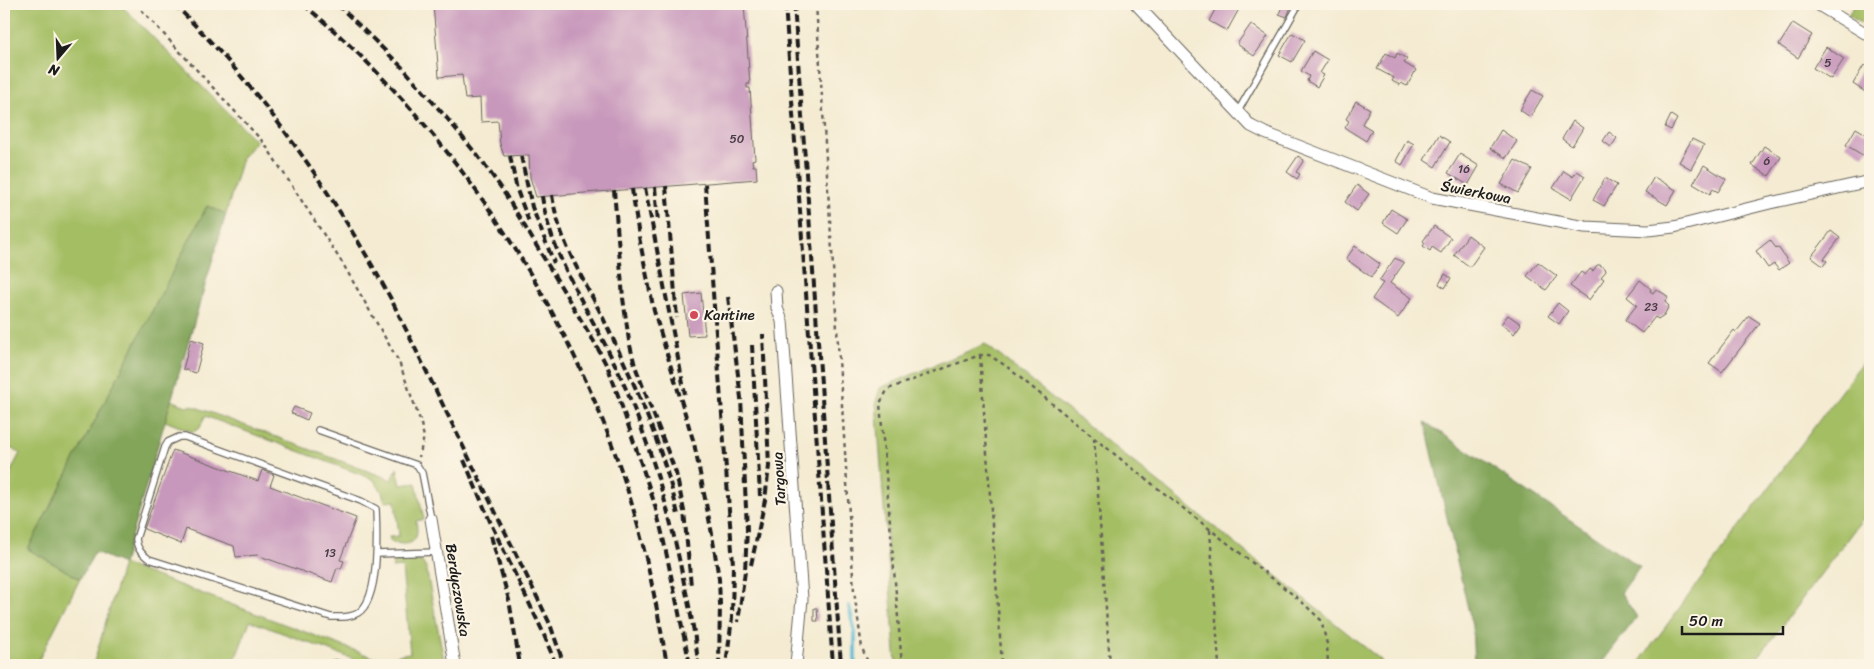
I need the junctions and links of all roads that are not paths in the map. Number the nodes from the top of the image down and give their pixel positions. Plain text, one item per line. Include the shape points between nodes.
1 (1136, 4) edge
2 (1299, 4) edge
3 (1817, 4) edge
4 (1870, 36) edge
5 (1237, 113) junction
6 (1870, 181) edge
7 (776, 291) dead end
8 (318, 430) dead end
9 (431, 519) joint
10 (437, 552) junction
11 (377, 554) junction
12 (324, 665) edge
13 (342, 665) edge
14 (455, 665) edge
15 (796, 665) edge

1 - 5 street, Świerkowa
2 - 5 lane
3 - 4 street
5 - 6 street, Świerkowa via 1265,133 1432,198 1585,228 1648,230 1674,227
7 - 15 street, Targowa via 782,321 802,599
8 - 9 lane via 417,466 422,473
9 - 10 street, Berdyczowska
10 - 11 lane
10 - 14 street, Berdyczowska
11 - 11 lane via 366,604 358,613 348,617 331,617 149,559 140,551 136,539 165,447 172,439 185,437 376,509
12 - 13 lane

